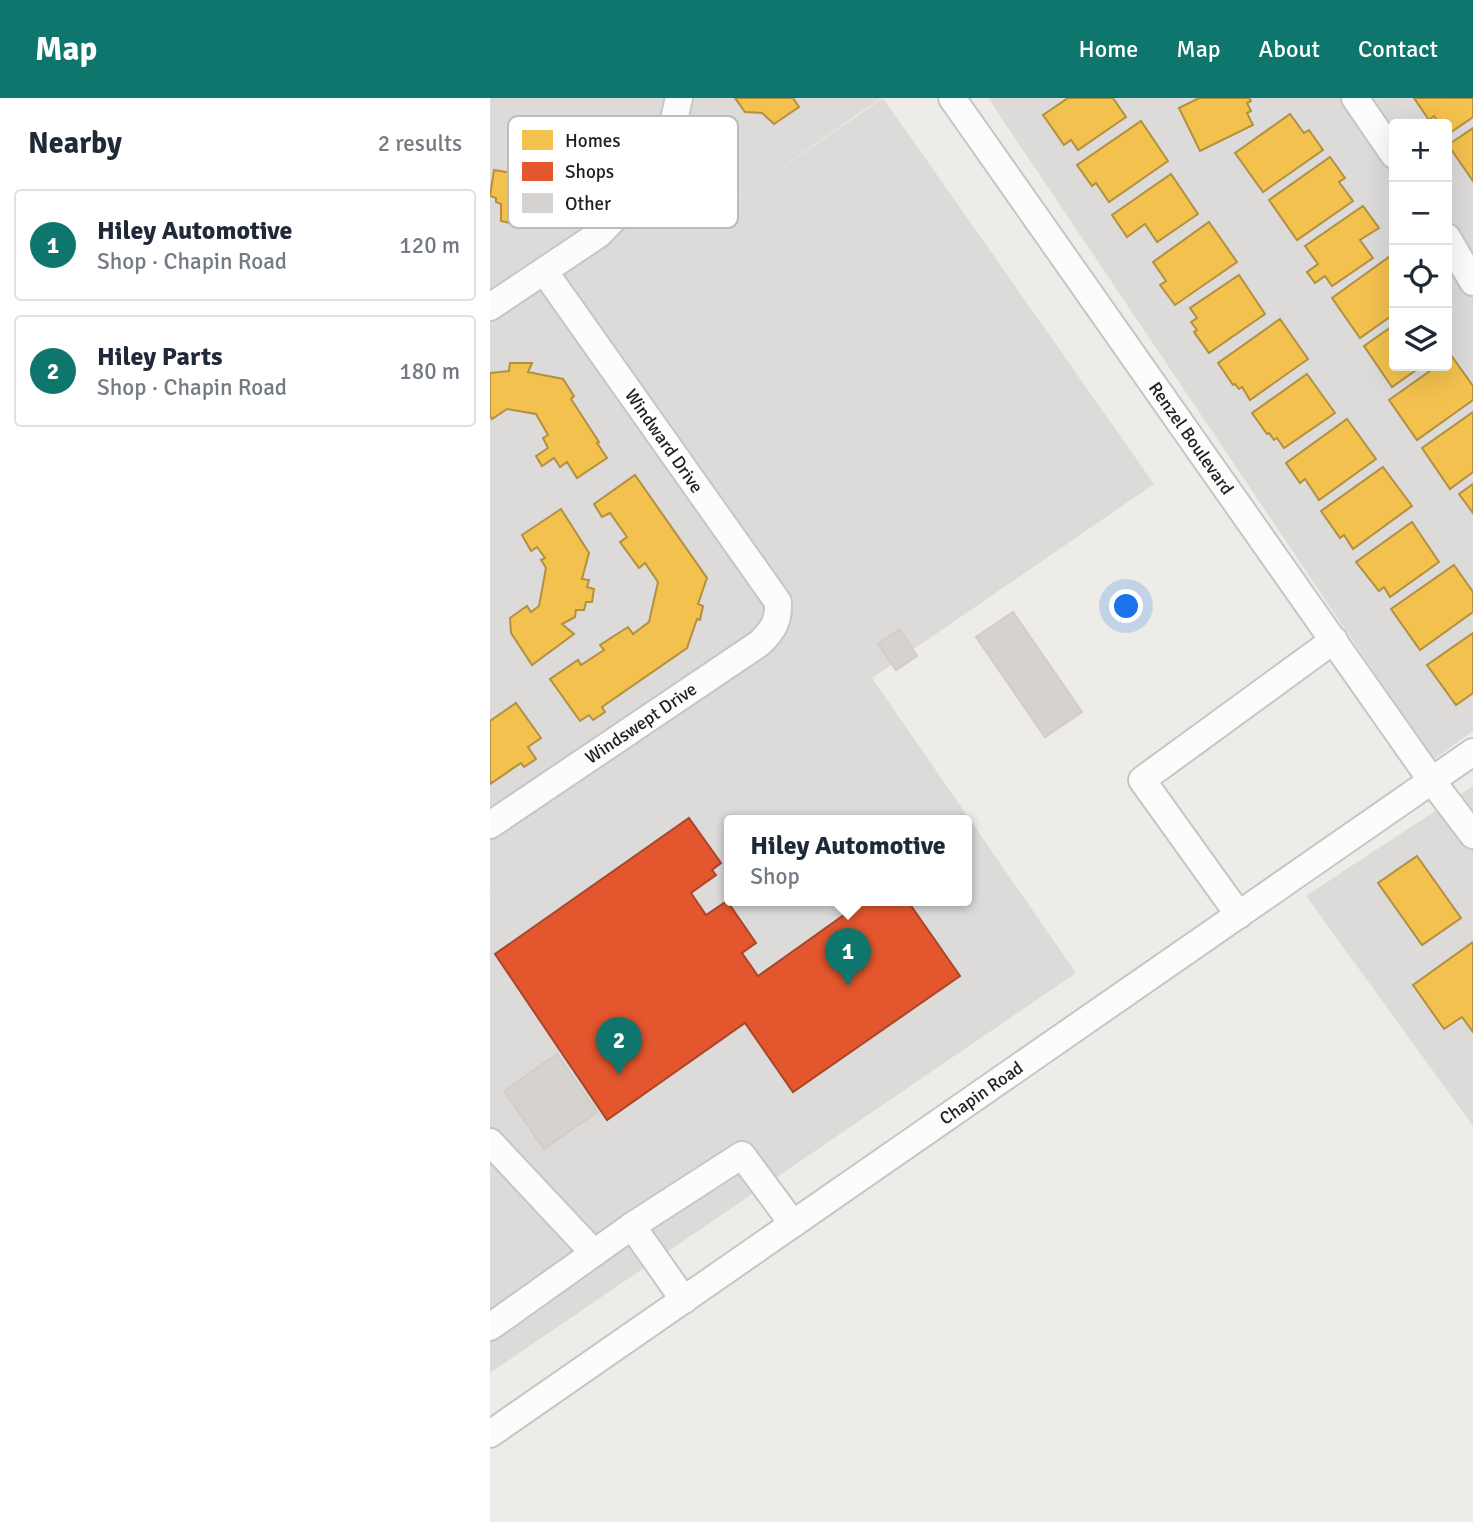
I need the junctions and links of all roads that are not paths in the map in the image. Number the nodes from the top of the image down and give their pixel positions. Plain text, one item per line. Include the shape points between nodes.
1 (679, 98) edge
2 (952, 98) edge
3 (1355, 98) edge
4 (675, 116) edge
5 (1389, 148) edge
6 (605, 228) edge
7 (1452, 245) edge
8 (544, 271) junction
9 (1473, 282) edge
10 (490, 307) edge
11 (778, 612) joint
12 (1334, 640) junction
13 (1473, 752) edge
14 (1432, 781) junction
15 (490, 825) edge
16 (1473, 835) edge
17 (1239, 915) junction
18 (490, 1142) edge
19 (793, 1224) junction
20 (632, 1226) junction
21 (594, 1253) junction
22 (684, 1300) junction
23 (490, 1326) edge
24 (490, 1434) edge

1 - 4 street
2 - 12 street, Renzel Boulevard
3 - 5 street
6 - 8 street
7 - 9 street
8 - 10 street
8 - 11 street, Windward Drive via 778,603
11 - 15 street, Windswept Drive via 774,630 760,643
12 - 14 street, Renzel Boulevard
12 - 17 street via 1142,780
13 - 14 street, Chapin Road
14 - 16 street, Renzel Boulevard
14 - 17 street, Chapin Road
17 - 19 street, Chapin Road
18 - 21 street
19 - 20 street via 742,1155
19 - 22 street, Chapin Road
20 - 21 street
20 - 22 street
21 - 23 street
22 - 24 street, Chapin Road

